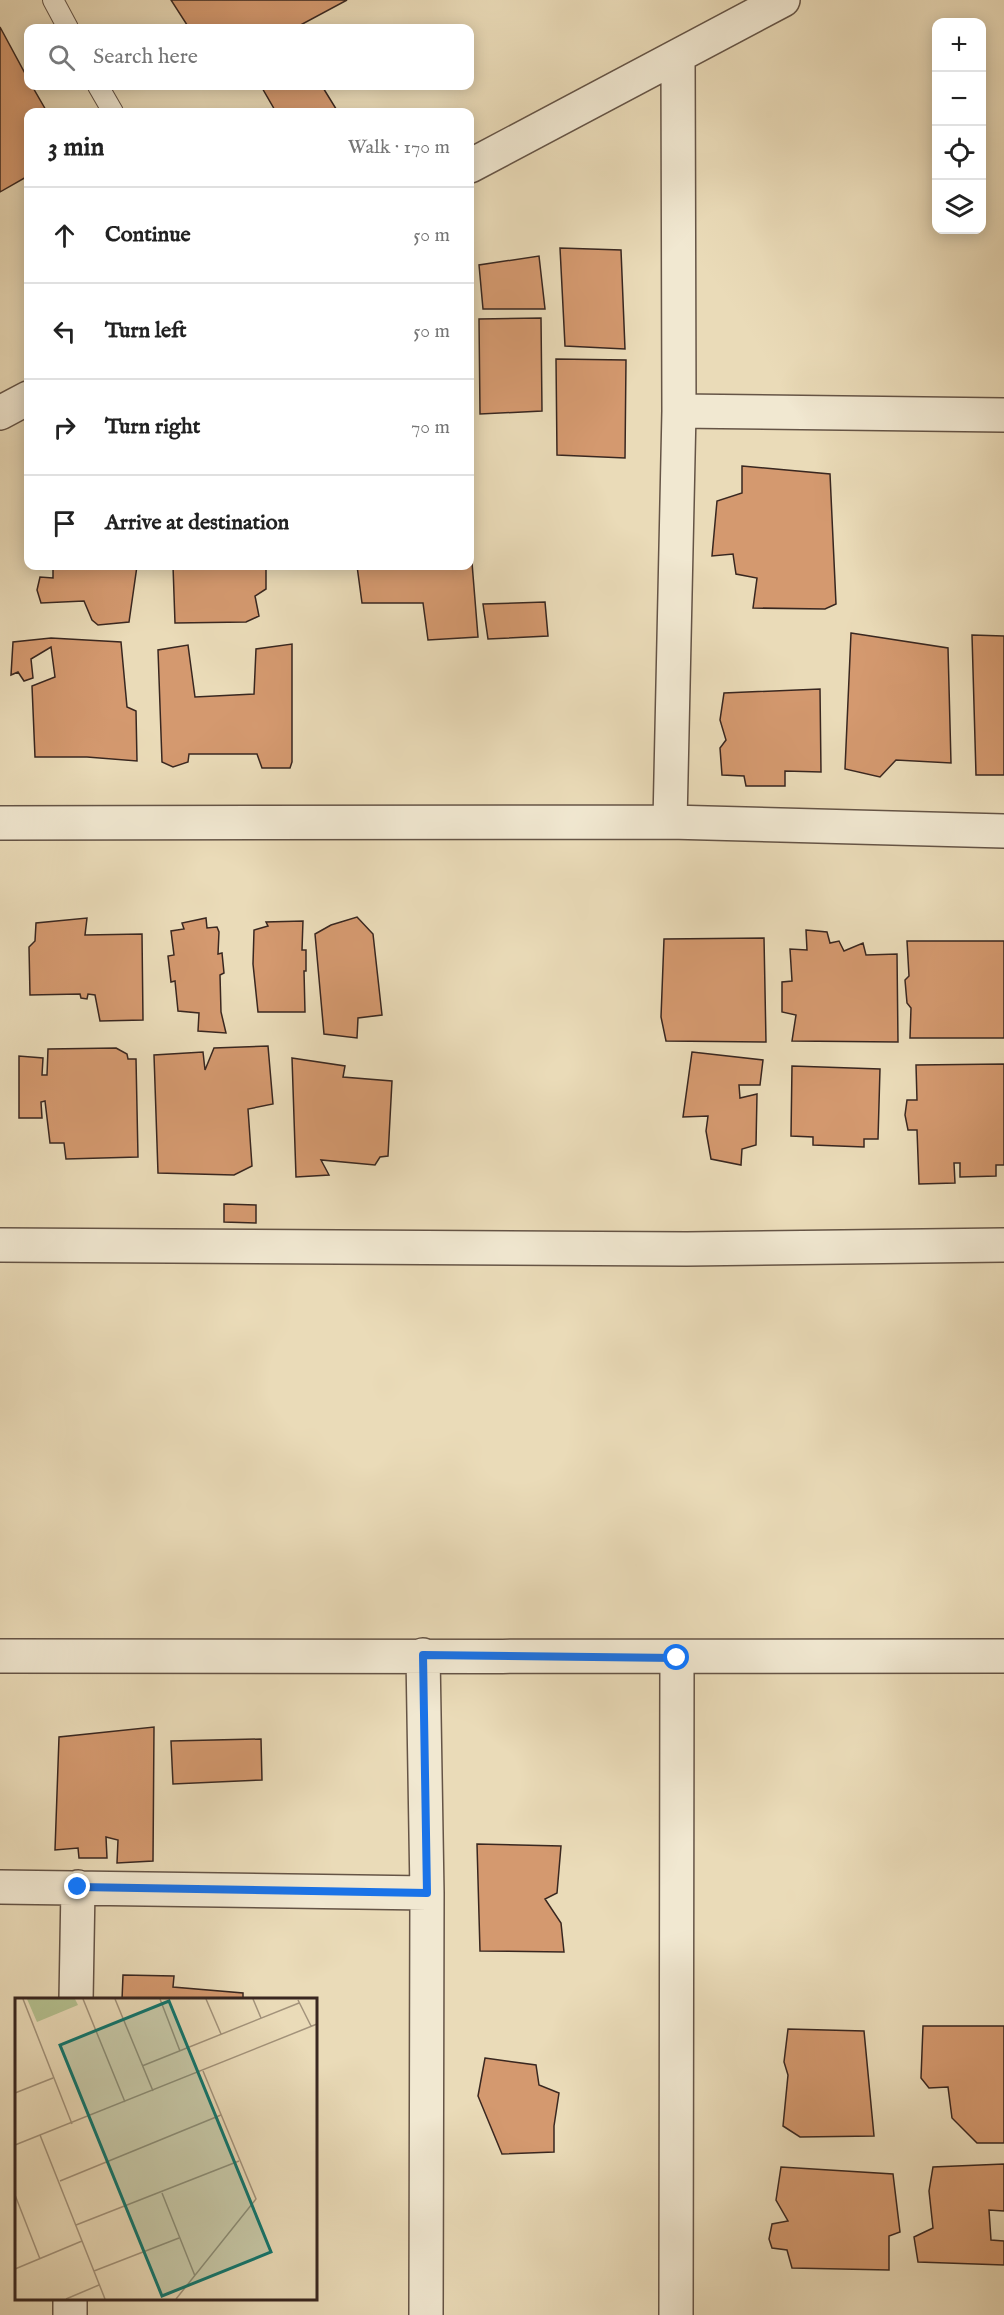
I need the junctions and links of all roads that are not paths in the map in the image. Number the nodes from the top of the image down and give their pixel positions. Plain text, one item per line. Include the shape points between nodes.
1 (53, 0) edge
2 (783, 0) edge
3 (66, 24) edge
4 (678, 56) junction
5 (100, 90) edge
6 (111, 108) edge
7 (474, 164) edge
8 (24, 400) edge
9 (679, 411) junction
10 (0, 413) edge
11 (1004, 415) edge
12 (669, 822) junction
13 (0, 823) edge
14 (1004, 831) edge
15 (0, 1245) edge
16 (1004, 1245) edge
17 (423, 1655) junction
18 (0, 1656) edge
19 (1004, 1656) edge
20 (677, 1658) junction
21 (0, 1887) edge
22 (78, 1887) junction
23 (427, 1893) junction
24 (76, 1998) edge
25 (426, 2315) edge
26 (676, 2315) edge

1 - 3 lane
2 - 4 street
4 - 7 street
4 - 9 street
5 - 6 lane
8 - 10 street
9 - 11 street
9 - 12 street
12 - 13 street
12 - 14 street
15 - 16 street via 687,1249
17 - 18 street
17 - 20 street
17 - 23 street
19 - 20 street
20 - 26 street
21 - 22 street
22 - 23 street
22 - 24 street
23 - 25 street

